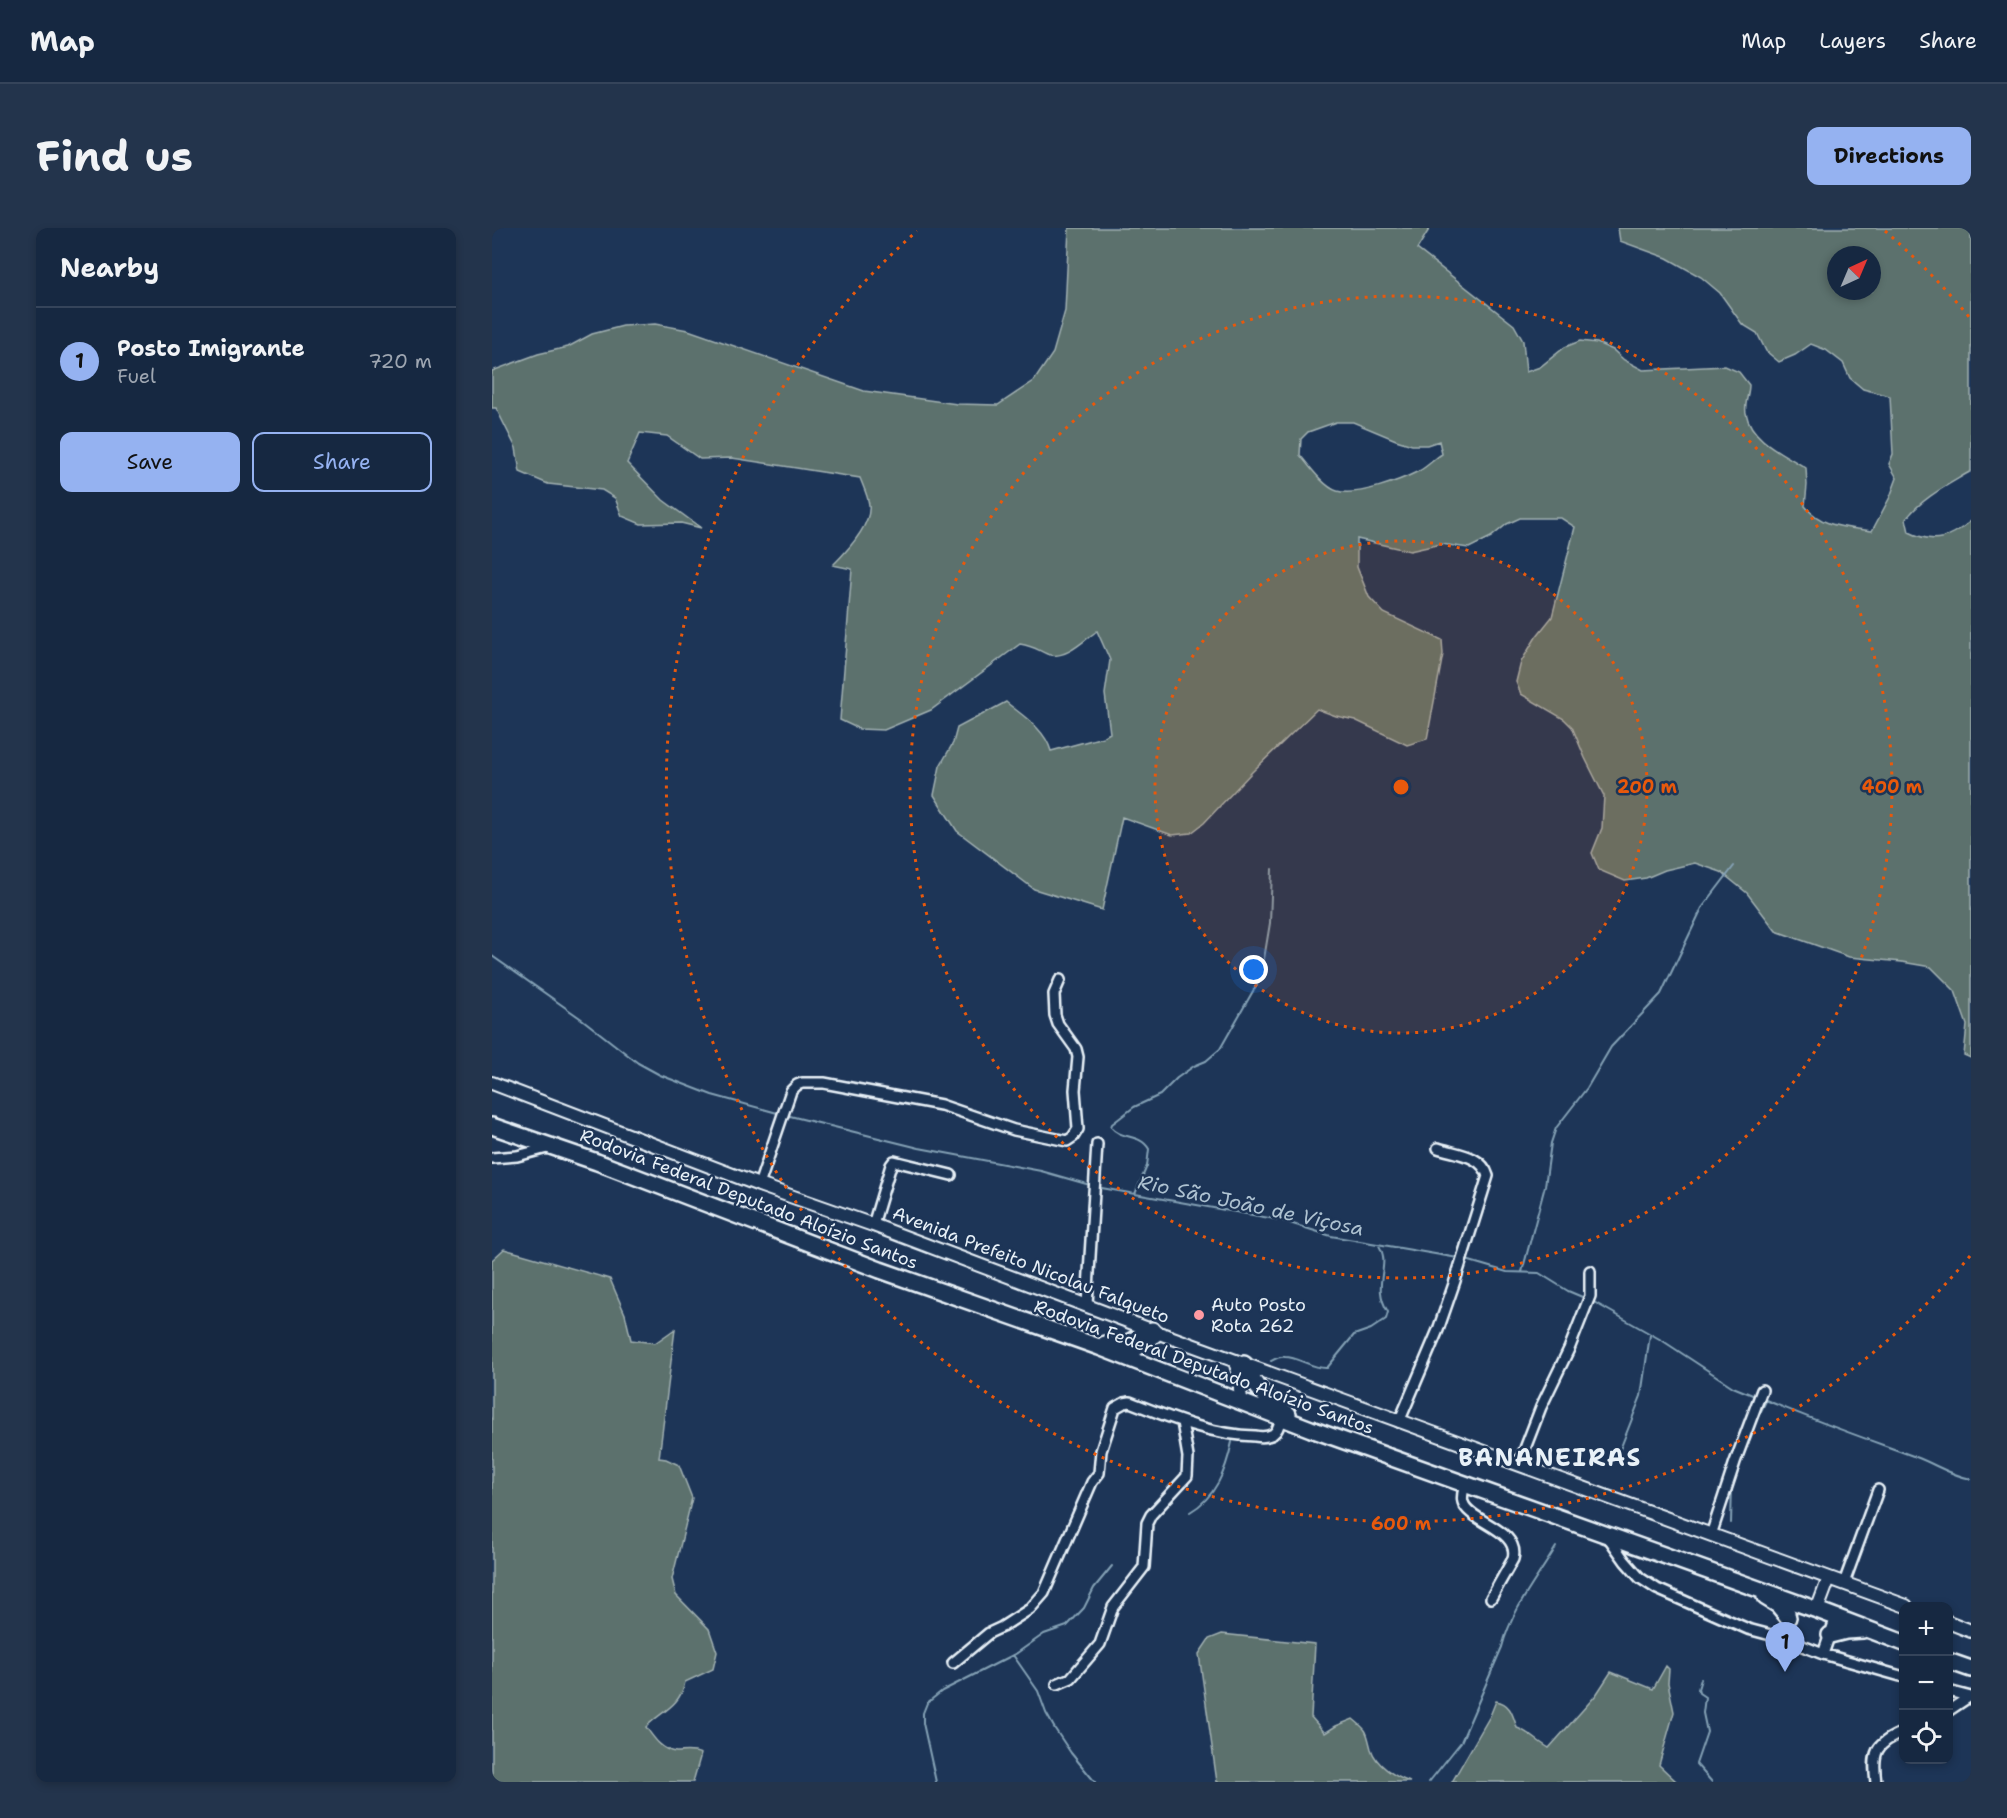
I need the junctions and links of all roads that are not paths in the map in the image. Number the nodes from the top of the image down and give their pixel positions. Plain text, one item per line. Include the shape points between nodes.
1 (1060, 980) dead end
2 (492, 1083) edge
3 (492, 1126) edge
4 (1096, 1144) dead end
5 (554, 1146) junction
6 (1437, 1148) dead end
7 (492, 1158) edge
8 (951, 1175) dead end
9 (759, 1185) junction
10 (873, 1225) junction
11 (1590, 1271) dead end
12 (1087, 1305) junction
13 (1156, 1332) junction
14 (1063, 1335) junction
15 (1126, 1358) junction
16 (1239, 1362) junction
17 (1761, 1393) dead end
18 (1241, 1402) junction
19 (1281, 1417) junction
20 (1182, 1422) junction
21 (1400, 1422) junction
22 (1311, 1429) junction
23 (1519, 1464) junction
24 (1465, 1484) junction
25 (1878, 1490) dead end
26 (1606, 1535) junction
27 (1711, 1535) junction
28 (1829, 1578) junction
29 (1844, 1583) junction
30 (1748, 1585) junction
31 (1491, 1598) dead end
32 (1794, 1602) junction
33 (1899, 1603) edge
34 (1817, 1610) junction
35 (1788, 1617) junction
36 (1836, 1617) junction
37 (1953, 1624) edge
38 (1871, 1630) junction
39 (1971, 1631) edge
40 (1830, 1635) junction
41 (1782, 1638) junction
42 (1899, 1641) edge
43 (1823, 1654) junction
44 (953, 1663) dead end
45 (1953, 1663) edge
46 (1971, 1669) edge
47 (1899, 1676) edge
48 (1057, 1684) dead end
49 (1953, 1692) edge
50 (1970, 1697) edge
51 (1950, 1710) edge
52 (1899, 1734) edge
53 (1876, 1782) edge

1 - 9 street via 1054,994 1054,1016 1078,1057 1078,1129 1071,1140 1014,1130 941,1105 812,1082 797,1085 791,1091
2 - 9 street, Avenida Prefeito Nicolau Falqueto
3 - 5 highway, Rodovia Federal Deputado Aloízio Santos
4 - 12 street
5 - 7 street
5 - 14 highway, Rodovia Federal Deputado Aloízio Santos
6 - 21 street via 1479,1161 1488,1176 1438,1330
8 - 10 street via 894,1161
9 - 10 street, Avenida Prefeito Nicolau Falqueto
10 - 12 street, Avenida Prefeito Nicolau Falqueto
11 - 23 street via 1590,1296
12 - 13 street, Avenida Prefeito Nicolau Falqueto
13 - 14 highway via 1122,1346
13 - 15 street
13 - 16 street, Avenida Prefeito Nicolau Falqueto
14 - 15 highway, Rodovia Federal Deputado Aloízio Santos
15 - 18 highway, Rodovia Federal Deputado Aloízio Santos
16 - 18 street
16 - 21 street, Avenida Prefeito Nicolau Falqueto
16 - 22 highway via 1272,1404
17 - 27 street
18 - 19 highway, Rodovia Federal Deputado Aloízio Santos
19 - 20 street via 1277,1430 1265,1437 1210,1431
19 - 22 highway, Rodovia Federal Deputado Aloízio Santos
20 - 44 street via 1130,1402 1115,1408 1101,1451 1099,1473 1044,1593 1030,1609 989,1633
20 - 48 street via 1187,1442 1187,1476 1147,1523 1144,1567 1113,1607 1100,1644 1071,1678
21 - 23 street, Avenida Prefeito Nicolau Falqueto
22 - 24 highway, Rodovia Federal Deputado Aloízio Santos
23 - 27 street, Avenida Prefeito Nicolau Falqueto
24 - 26 highway, Rodovia Federal Deputado Aloízio Santos
24 - 31 street via 1462,1496 1466,1509 1500,1532 1515,1552
25 - 29 street
26 - 30 highway, Rodovia Federal Deputado Aloízio Santos
26 - 41 street via 1640,1578 1657,1589 1748,1629
27 - 28 street, Avenida Prefeito Nicolau Falqueto
28 - 29 street, Avenida Prefeito Nicolau Falqueto
28 - 34 street
29 - 33 street, Avenida Prefeito Nicolau Falqueto
30 - 32 highway, Rodovia Federal Deputado Aloízio Santos
30 - 35 highway via 1778,1605
32 - 34 highway, Rodovia Federal Deputado Aloízio Santos
32 - 35 street
34 - 36 highway, Rodovia Federal Deputado Aloízio Santos
35 - 41 street
36 - 38 highway, Rodovia Federal Deputado Aloízio Santos
36 - 40 street
37 - 39 street
38 - 40 highway
38 - 42 highway, Rodovia Federal Deputado Aloízio Santos
40 - 43 street
41 - 43 street
43 - 47 street
45 - 46 highway
49 - 50 street
50 - 51 street
52 - 53 street via 1880,1745 1875,1758

